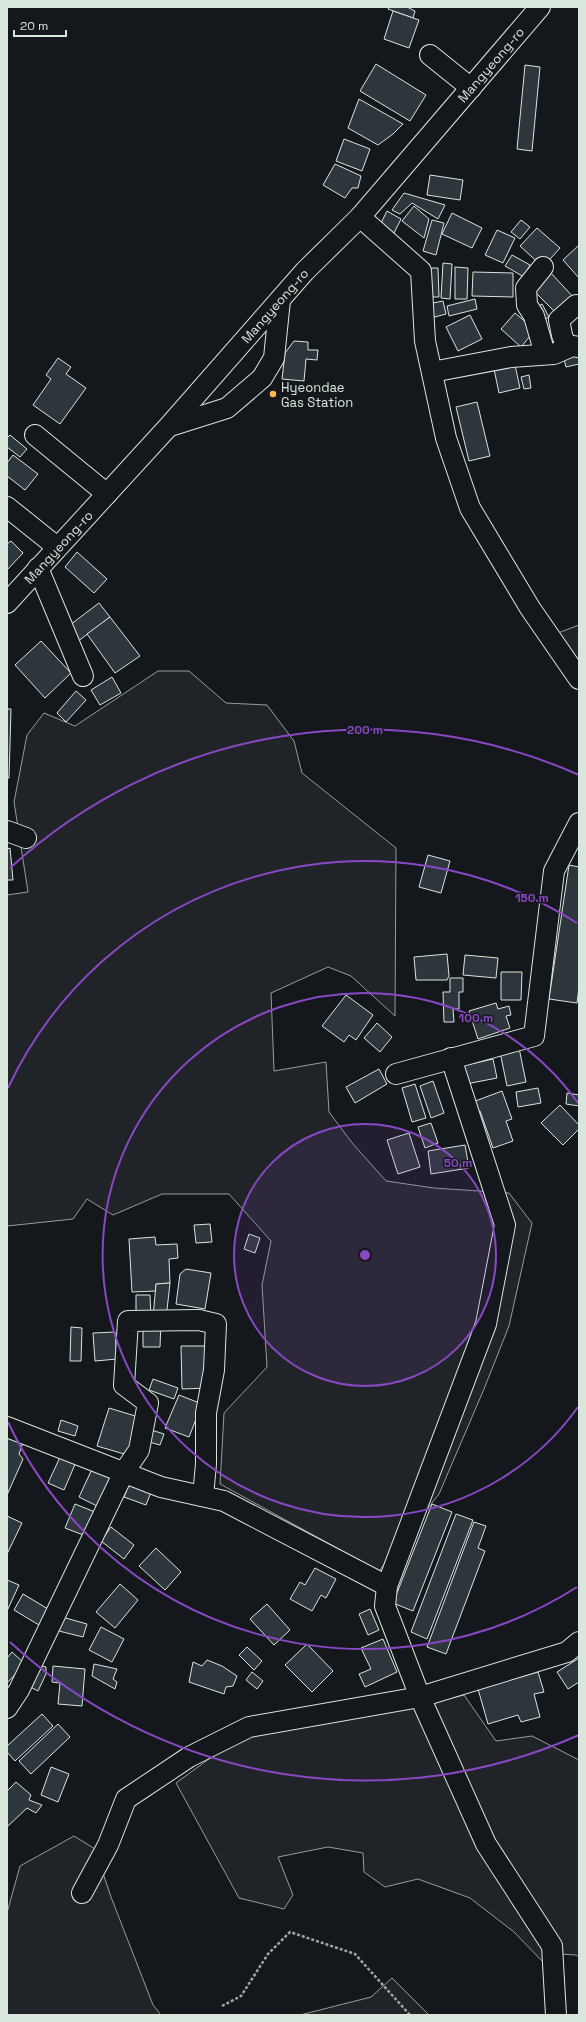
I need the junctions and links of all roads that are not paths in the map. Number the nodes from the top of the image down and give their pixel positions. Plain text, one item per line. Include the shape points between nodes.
1 (540, 7) edge
2 (430, 56) dead end
3 (471, 88) junction
4 (360, 217) junction
5 (543, 266) dead end
6 (280, 300) junction
7 (576, 305) dead end
8 (573, 348) edge
9 (545, 354) junction
10 (432, 372) junction
11 (170, 426) junction
12 (35, 435) dead end
13 (107, 494) junction
14 (7, 507) edge
15 (57, 547) junction
16 (38, 568) junction
17 (7, 603) edge
18 (83, 676) dead end
19 (579, 679) edge
20 (579, 823) edge
21 (7, 831) edge
22 (26, 838) dead end
23 (451, 1058) junction
24 (396, 1074) dead end
25 (7, 1427) edge
26 (124, 1472) junction
27 (203, 1496) junction
28 (387, 1586) junction
29 (579, 1642) edge
30 (420, 1696) junction
31 (7, 1708) edge
32 (82, 1894) dead end
33 (556, 2015) edge

1 - 3 street, Mangyeong-ro
2 - 3 street
3 - 4 street, Mangyeong-ro
4 - 6 street, Mangyeong-ro via 305,271
4 - 10 street via 421,271 425,341
5 - 9 street via 526,288 527,305 534,316
6 - 11 street, Mangyeong-ro
6 - 11 street via 274,358 262,378 227,408
7 - 8 street via 559,320 562,335
8 - 9 street
9 - 10 street via 511,357
10 - 19 street via 446,438 470,508 530,608
11 - 13 street, Mangyeong-ro
12 - 13 street
13 - 15 street, Mangyeong-ro
14 - 15 street
15 - 16 street, Mangyeong-ro
16 - 17 street, Mangyeong-ro
16 - 18 street
20 - 23 street via 554,871 534,1036
21 - 22 street
23 - 24 street
23 - 28 street via 505,1225 486,1324
25 - 26 street
26 - 27 street via 161,1487
26 - 27 street via 139,1450 148,1403 124,1385 128,1321 199,1320 216,1324 214,1370 206,1413
26 - 31 street via 19,1690
27 - 28 street via 224,1501
28 - 30 street via 385,1606
29 - 30 street via 567,1652
30 - 32 street via 249,1727 189,1757 126,1799 108,1845
30 - 33 street via 486,1844 552,1946

